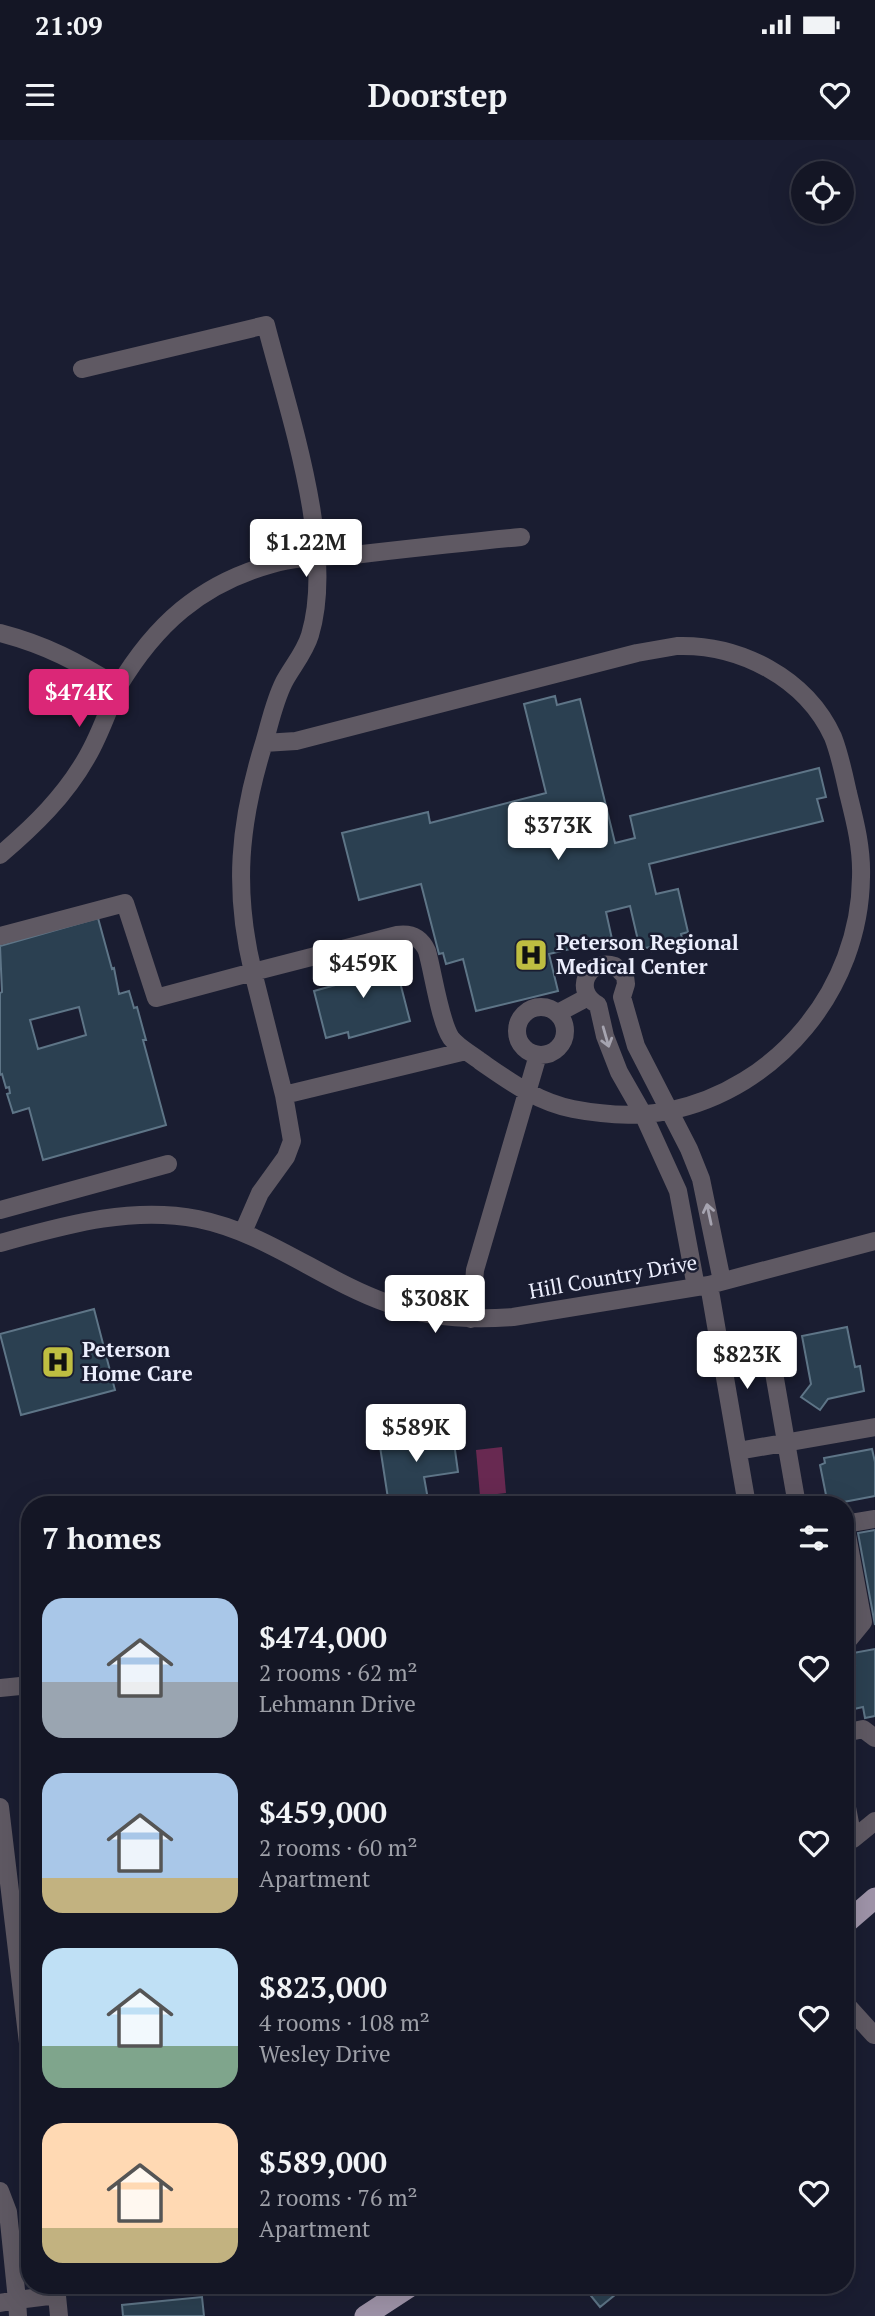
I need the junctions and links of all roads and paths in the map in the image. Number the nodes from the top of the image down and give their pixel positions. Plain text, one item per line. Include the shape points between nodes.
1 (82, 369) dead end
2 (521, 537) dead end
3 (317, 559) junction
4 (0, 633) edge
5 (118, 687) junction
6 (264, 743) junction
7 (0, 855) edge
8 (0, 936) edge
9 (253, 972) junction
10 (588, 997) junction
11 (558, 1013) junction
12 (466, 1051) junction
13 (538, 1055) junction
14 (527, 1093) junction
15 (284, 1095) junction
16 (669, 1111) junction
17 (643, 1114) junction
18 (168, 1164) dead end
19 (1, 1207) edge
20 (243, 1232) junction
21 (875, 1241) edge
22 (0, 1243) edge
23 (709, 1284) junction
24 (471, 1319) junction
25 (769, 1344) dead end
26 (875, 1427) edge
27 (785, 1442) junction
28 (738, 1451) junction
29 (746, 1496) edge
30 (795, 1496) edge
31 (875, 1519) edge
32 (854, 1522) edge
33 (854, 1573) edge
34 (854, 1633) edge
35 (21, 1686) edge
36 (0, 1688) edge
37 (854, 1731) edge
38 (875, 1738) edge
39 (0, 1807) edge
40 (875, 1821) edge
41 (854, 1838) edge
42 (5, 1892) edge
43 (875, 1898) edge
44 (854, 1916) edge
45 (21, 1950) edge
46 (854, 2013) edge
47 (874, 2035) edge
48 (0, 2191) edge
49 (45, 2294) edge
50 (56, 2294) edge
51 (399, 2294) edge
52 (12, 2306) edge
53 (59, 2316) edge
54 (365, 2316) edge

1 - 3 street via 266,325 307,488
2 - 3 street
3 - 5 street via 274,564 224,580 192,600 163,625
3 - 6 street via 316,608 309,637 276,701
4 - 5 street via 60,652
5 - 7 street via 89,755 71,784
6 - 9 street via 250,787 240,850 241,911
6 - 16 street via 296,741 677,646 725,650 787,681 827,728 842,768 861,860 852,941 830,994 782,1053 745,1081 704,1101
8 - 9 street via 125,904 156,998
9 - 12 street via 411,934 428,951 448,1031
9 - 15 street
10 - 11 street
10 - 16 street via 585,978 594,967 608,964 621,970 631,1032
10 -> 17 street via 598,1004 612,1056
11 - 13 street via 565,1028 561,1045 550,1054
11 - 13 street via 534,1008 517,1025 518,1040 527,1052
12 - 14 street
12 - 15 street
13 - 14 street
14 - 17 street via 586,1112
14 - 24 street via 475,1270
15 - 20 street via 292,1132 290,1149 260,1193
16 - 17 street
23 -> 16 street via 701,1179
17 - 23 street via 678,1191
18 - 19 street
20 - 22 street, Hill Country Drive via 198,1219 140,1215 80,1221
20 - 24 street, Hill Country Drive via 386,1303
21 - 23 street, Hill Country Drive
23 - 24 street, Hill Country Drive via 513,1317
23 - 28 street
25 - 27 street
26 - 27 street
27 - 28 street
27 - 30 street
28 - 29 street
31 - 32 street
33 - 34 street via 863,1622
35 - 36 street
37 - 38 street via 863,1729
39 - 42 street
40 - 41 street
42 - 45 street
43 - 44 main road
46 - 47 street
48 - 52 street via 8,2212
49 - 52 street
50 - 53 street
51 - 54 main road

